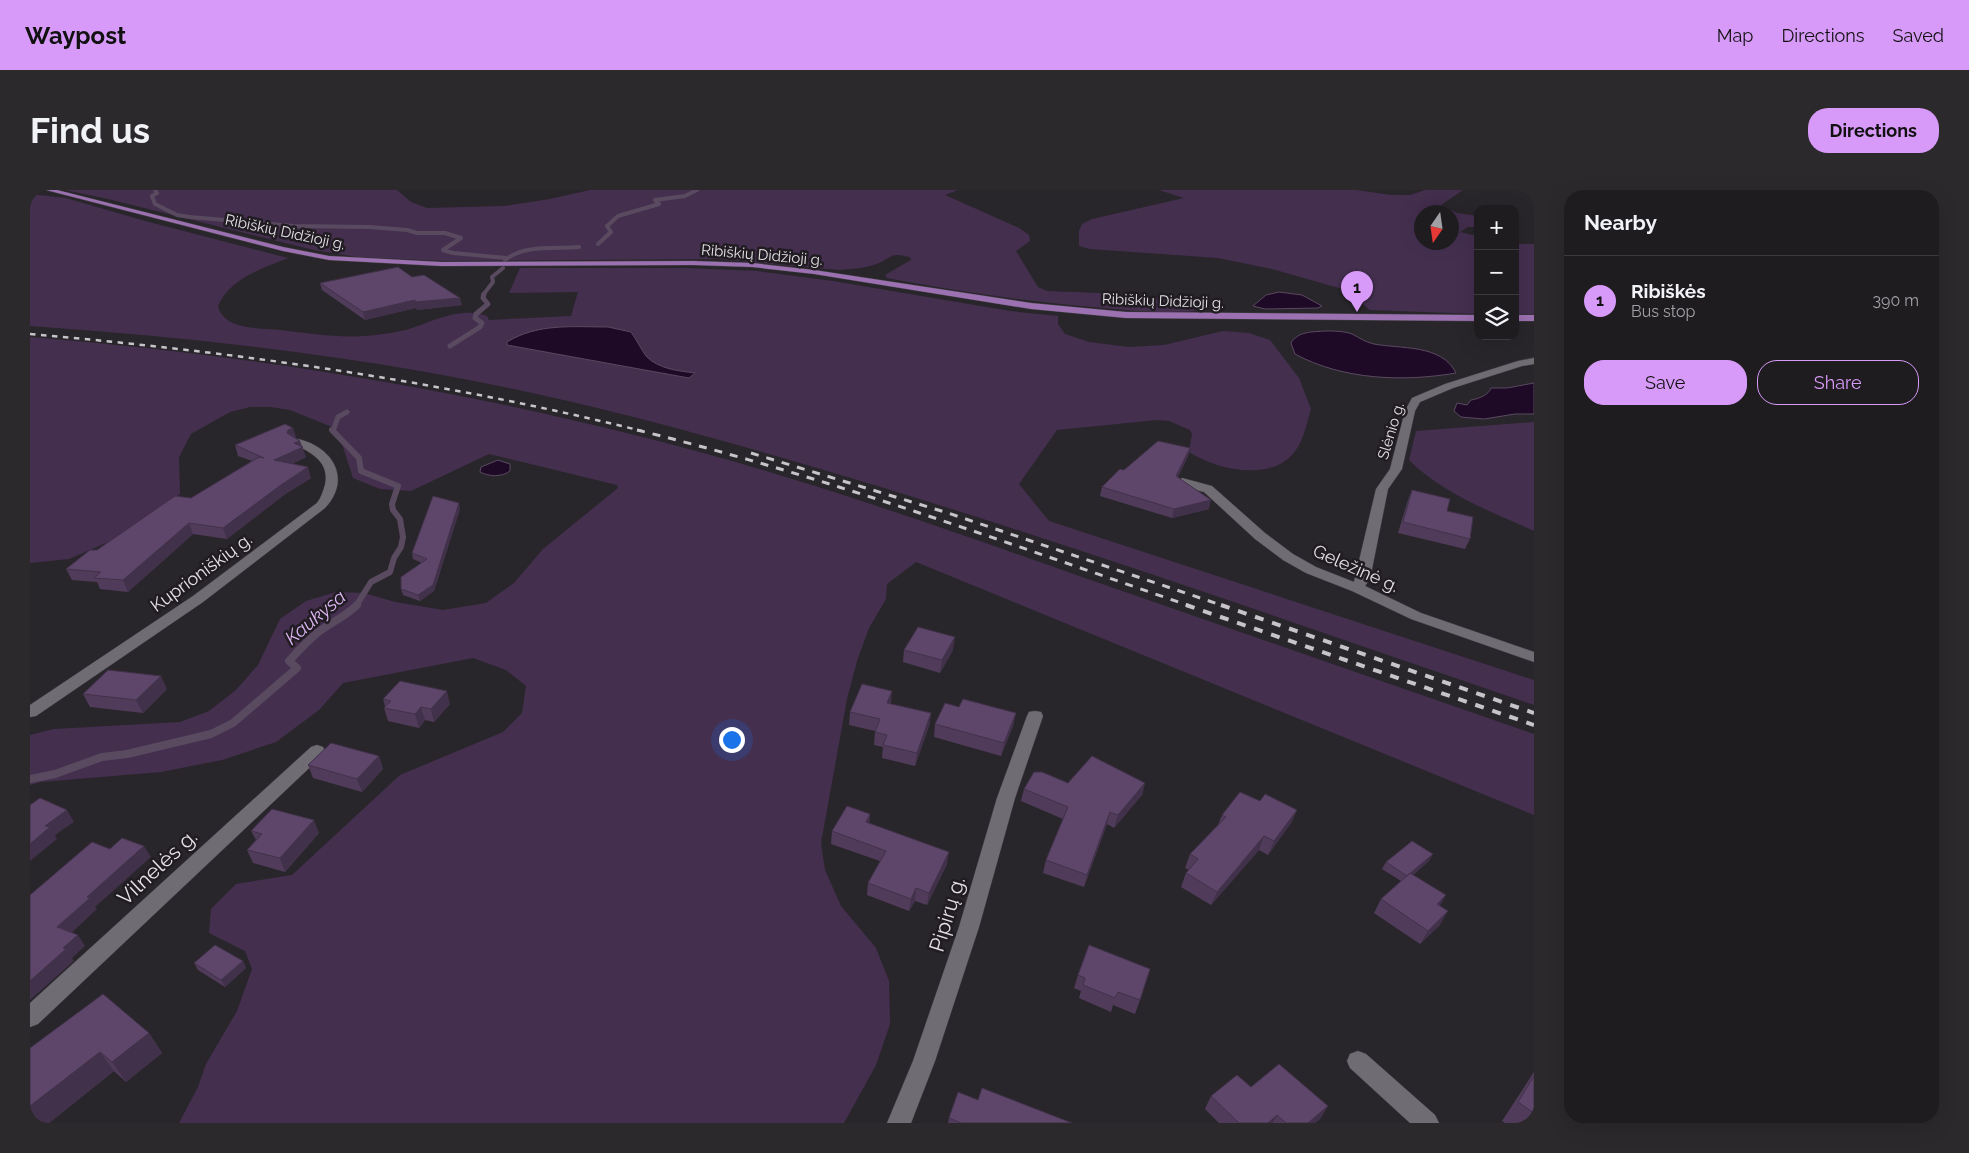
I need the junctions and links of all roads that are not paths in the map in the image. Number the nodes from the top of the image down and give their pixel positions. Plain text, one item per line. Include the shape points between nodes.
1 (49, 190) edge
2 (1474, 318) edge
3 (1519, 318) edge
4 (1534, 318) edge
5 (1534, 361) edge
6 (298, 442) edge
7 (1182, 482) edge
8 (1357, 588) junction
9 (1534, 657) edge
10 (30, 712) edge
11 (1035, 716) dead end
12 (317, 751) dead end
13 (30, 1017) edge
14 (1358, 1061) dead end
15 (899, 1123) edge
16 (1427, 1123) edge

1 - 2 main road, Ribiškių Didžioji g. via 284,249 354,260 409,264 752,265 1031,306 1126,315
3 - 4 main road
5 - 8 street, Slėnio g. via 1449,386 1416,400 1410,411 1396,469 1382,489 1363,579
6 - 10 street, Kuprioniškių g. via 327,459 332,472 326,501 183,609
7 - 8 street, Geležinė g. via 1208,489 1288,557
8 - 9 street, Geležinė g. via 1416,616
11 - 15 street, Pipirų g. via 1006,798 969,927
12 - 13 street, Vilnelės g.
14 - 16 street

